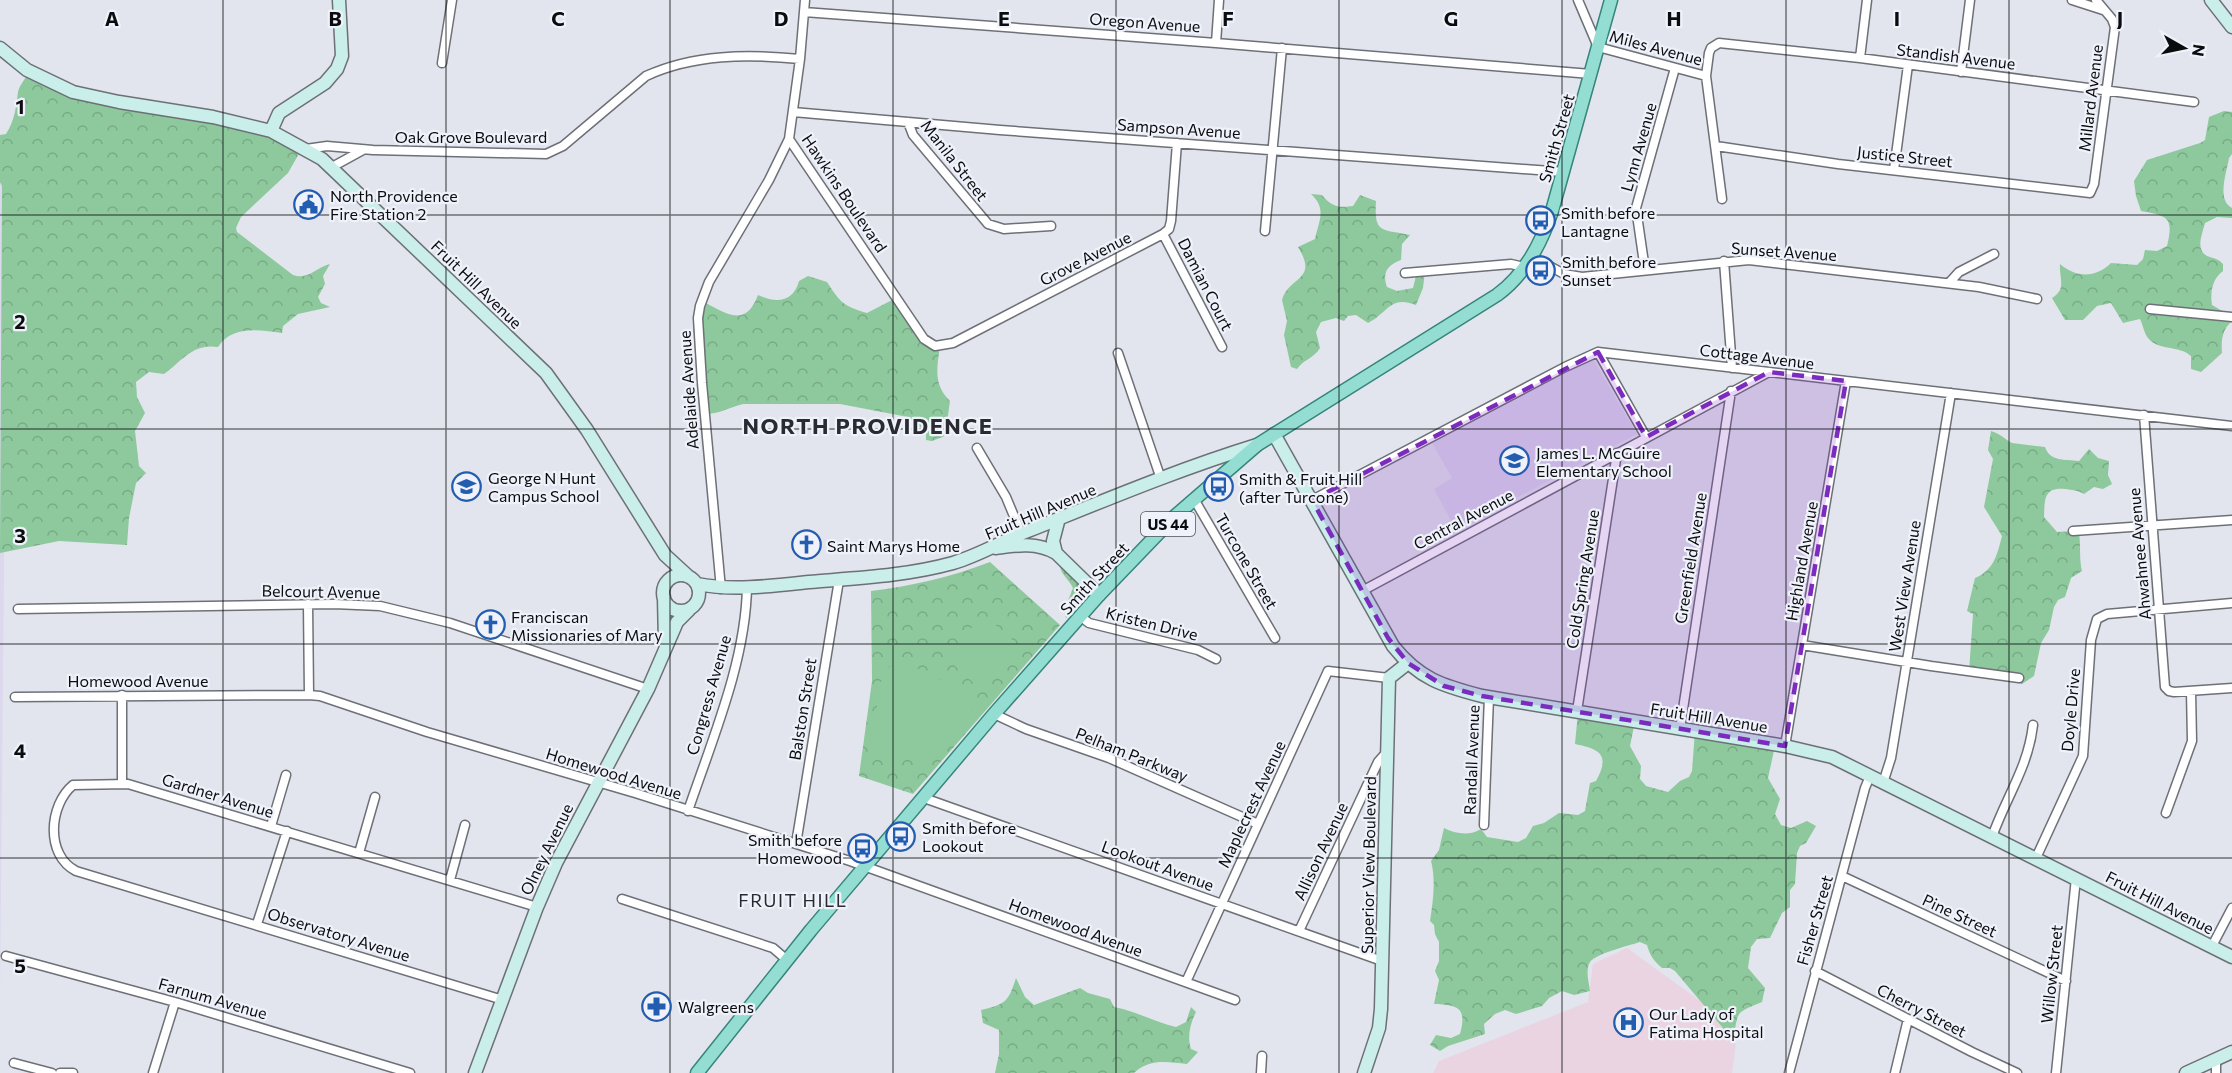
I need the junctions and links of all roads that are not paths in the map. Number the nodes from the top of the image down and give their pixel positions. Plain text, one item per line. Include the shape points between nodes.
1 (339, 0) edge
2 (452, 0) edge
3 (805, 0) edge
4 (1219, 0) edge
5 (1578, 0) edge
6 (1611, 0) edge
7 (1867, 0) edge
8 (1970, 0) edge
9 (2072, 0) edge
10 (2096, 0) edge
11 (2211, 0) edge
12 (2103, 10) junction
13 (804, 12) junction
14 (2232, 27) edge
15 (1216, 43) junction
16 (1598, 47) junction
17 (0, 48) edge
18 (1282, 48) junction
19 (1860, 58) junction
20 (800, 59) junction
21 (442, 63) dead end
22 (1908, 65) junction
23 (1675, 68) junction
24 (1961, 72) junction
25 (1591, 74) junction
26 (1706, 76) junction
27 (2106, 90) junction
28 (2194, 102) dead end
29 (793, 112) junction
30 (908, 122) junction
31 (271, 131) junction
32 (789, 139) junction
33 (1177, 142) junction
34 (1716, 146) junction
35 (306, 149) junction
36 (363, 149) junction
37 (1272, 150) junction
38 (332, 167) junction
39 (1894, 170) junction
40 (1563, 172) junction
41 (2090, 193) joint
42 (1722, 199) dead end
43 (1051, 226) dead end
44 (1265, 231) dead end
45 (1163, 234) junction
46 (1994, 254) dead end
47 (1533, 256) junction
48 (1724, 261) junction
49 (1524, 267) junction
50 (1645, 270) junction
51 (1405, 273) dead end
52 (1949, 283) junction
53 (2037, 299) dead end
54 (2150, 309) dead end
55 (2232, 317) edge
56 (935, 346) joint
57 (1222, 347) dead end
58 (1598, 352) junction
59 (1118, 353) dead end
60 (1732, 368) junction
61 (1768, 372) junction
62 (1846, 381) junction
63 (1731, 391) junction
64 (1951, 393) junction
65 (2144, 416) junction
66 (2232, 426) edge
67 (1274, 434) junction
68 (1646, 437) junction
69 (1257, 445) junction
70 (977, 448) dead end
71 (1617, 453) junction
72 (1161, 479) junction
73 (1194, 499) junction
74 (1312, 500) junction
75 (1059, 518) junction
76 (2232, 520) edge
77 (2152, 527) junction
78 (2073, 531) dead end
79 (1021, 533) junction
80 (990, 549) junction
81 (1056, 553) junction
82 (665, 555) junction
83 (839, 580) junction
84 (693, 581) junction
85 (667, 583) junction
86 (747, 586) junction
87 (721, 589) junction
88 (1362, 591) junction
89 (1099, 595) junction
90 (664, 596) junction
91 (698, 599) junction
92 (2232, 603) edge
93 (308, 604) junction
94 (18, 609) dead end
95 (2158, 609) junction
96 (689, 610) junction
97 (1080, 616) junction
98 (1275, 638) dead end
99 (1802, 645) junction
100 (665, 647) junction
101 (1216, 659) dead end
102 (1907, 662) junction
103 (1408, 663) junction
104 (1389, 678) junction
105 (2019, 678) dead end
106 (2232, 688) edge
107 (648, 689) junction
108 (2191, 691) junction
109 (122, 695) junction
110 (309, 695) junction
111 (15, 697) dead end
112 (1489, 697) junction
113 (1577, 711) junction
114 (994, 714) junction
115 (2033, 725) dead end
116 (1680, 729) junction
117 (1785, 746) junction
118 (1386, 753) junction
119 (286, 775) dead end
120 (1870, 776) junction
121 (122, 783) junction
122 (597, 783) junction
123 (1883, 783) junction
124 (375, 797) dead end
125 (924, 798) junction
126 (688, 811) junction
127 (2166, 813) dead end
128 (1258, 824) junction
129 (465, 825) dead end
130 (1484, 825) dead end
131 (271, 826) junction
132 (287, 831) junction
133 (1992, 837) junction
134 (796, 844) junction
135 (359, 854) junction
136 (2036, 858) junction
137 (865, 866) junction
138 (1842, 876) junction
139 (2076, 878) junction
140 (450, 880) junction
141 (165, 897) joint
142 (622, 899) dead end
143 (1221, 904) junction
144 (537, 907) junction
145 (2232, 908) edge
146 (257, 924) junction
147 (1299, 931) junction
148 (2212, 946) junction
149 (6, 956) dead end
150 (2232, 957) edge
151 (787, 960) junction
152 (1382, 961) junction
153 (1815, 971) junction
154 (2066, 981) junction
155 (1186, 982) junction
156 (503, 1000) junction
157 (1235, 1000) dead end
158 (176, 1002) junction
159 (1908, 1019) junction
160 (2232, 1052) edge
161 (1262, 1056) dead end
162 (2216, 1059) junction
163 (14, 1063) dead end
164 (52, 1073) edge
165 (60, 1073) edge
166 (73, 1073) edge
167 (153, 1073) edge
168 (410, 1073) edge
169 (475, 1073) edge
170 (697, 1073) edge
171 (1261, 1073) edge
172 (1364, 1073) edge
173 (1789, 1073) edge
174 (1895, 1073) edge
175 (2017, 1073) edge
176 (2056, 1073) edge
177 (2186, 1073) edge
178 (2216, 1073) edge

1 - 31 street via 342,56 337,69 325,83 279,113
2 - 21 street
3 - 13 street, Hawkins Boulevard
4 - 15 street
5 - 16 street
6 - 16 main road, Smith Street / US 44
7 - 19 street
8 - 24 street
9 - 12 street
10 - 12 street, Millard Avenue
11 - 14 street
12 - 27 street, Millard Avenue via 2115,27
13 - 15 street, Oregon Avenue
13 - 20 street, Hawkins Boulevard
15 - 18 street, Oregon Avenue
16 - 23 street, Miles Avenue
16 - 25 main road, Smith Street / US 44
17 - 31 street, Fruit Hill Avenue via 27,70 73,92
18 - 25 street, Oregon Avenue
18 - 37 street
19 - 22 street, Standish Avenue
19 - 26 street, Standish Avenue via 1714,45 1708,53
20 - 29 street, Hawkins Boulevard
20 - 36 street, Oak Grove Boulevard via 703,59 662,69 646,76 563,146 546,154
22 - 24 street, Standish Avenue
22 - 39 street
23 - 26 street, Miles Avenue
23 - 50 street, Lynn Avenue via 1636,208
24 - 27 street, Standish Avenue
25 - 40 main road, Smith Street / US 44
26 - 34 street
27 - 28 street, Standish Avenue
27 - 41 street, Millard Avenue
29 - 30 street, Sampson Avenue
29 - 32 street, Hawkins Boulevard
30 - 33 street, Sampson Avenue
30 - 43 street, Manila Street via 913,135 991,227
31 - 35 street, Fruit Hill Avenue
32 - 56 street, Hawkins Boulevard via 924,339
32 - 87 street, Adelaide Avenue via 709,282 698,318
33 - 37 street, Sampson Avenue
33 - 45 street via 1171,221
34 - 39 street, Justice Street
34 - 42 street
35 - 36 street, Oak Grove Boulevard
35 - 38 street, Fruit Hill Avenue
36 - 38 street
37 - 40 street, Sampson Avenue
37 - 44 street
38 - 82 street, Fruit Hill Avenue via 546,373 587,430
39 - 41 street, Justice Street
40 - 47 main road, Smith Street / US 44
45 - 56 street, Grove Avenue via 953,343
45 - 57 street, Damian Court
46 - 52 street
47 - 49 main road, Smith Street / US 44
47 - 50 street, Sunset Avenue via 1572,276
48 - 50 street, Sunset Avenue
48 - 52 street, Sunset Avenue via 1778,262
48 - 60 street
49 - 51 street via 1511,264
49 - 67 main road, Smith Street / US 44 via 1497,295
52 - 53 street, Sunset Avenue
54 - 55 street
58 - 60 street, Cottage Avenue
58 - 68 street
58 - 74 street
59 - 72 street
60 - 61 street, Cottage Avenue
61 - 62 street, Cottage Avenue
61 - 63 street, Central Avenue
62 - 64 street, Cottage Avenue
62 - 99 street, Highland Avenue
63 - 68 street, Central Avenue
63 - 116 street, Greenfield Avenue
64 - 65 street, Cottage Avenue
64 - 102 street, West View Avenue
65 - 66 street, Cottage Avenue
65 - 77 street, Ahwahnee Avenue
67 - 69 main road, Smith Street / US 44
67 - 74 street, Fruit Hill Avenue
68 - 71 street, Central Avenue
69 - 72 street, Fruit Hill Avenue
69 - 73 main road, Smith Street / US 44
70 - 79 street via 1006,497
71 - 88 street, Central Avenue
71 - 113 street, Cold Spring Avenue
72 - 75 street, Fruit Hill Avenue
73 - 89 main road, Smith Street / US 44
73 - 98 street, Turcone Street
74 - 88 street, Fruit Hill Avenue
75 - 79 street, Fruit Hill Avenue
75 - 81 street via 1053,541
76 - 77 street
77 - 78 street
77 - 95 street, Ahwahnee Avenue
79 - 80 street, Fruit Hill Avenue
80 - 81 street via 1028,545
80 - 83 street, Fruit Hill Avenue via 929,569
81 - 89 street
82 - 84 street, Fruit Hill Avenue
82 - 85 street, Fruit Hill Avenue
83 - 86 street, Fruit Hill Avenue
83 - 134 street, Balston Street
84 - 85 street via 679,576
84 - 87 street, Fruit Hill Avenue
84 - 91 street
85 - 90 street
86 - 87 street, Fruit Hill Avenue
86 - 126 street, Congress Avenue via 734,667
87 - 91 street, Fruit Hill Avenue
88 - 103 street, Fruit Hill Avenue via 1388,638
89 - 97 main road, Smith Street / US 44
90 - 96 street via 675,610
90 - 100 street, Olney Avenue
91 - 96 street
92 - 95 street, Doyle Drive
93 - 94 street, Belcourt Avenue
93 - 107 street, Belcourt Avenue via 357,604 450,623
93 - 110 street
95 - 108 street, Ahwahnee Avenue via 2166,689
95 - 136 street, Doyle Drive via 2107,614 2095,624 2084,752
96 - 100 street, Olney Avenue via 677,622
97 - 101 street, Kristen Drive via 1089,623 1198,650
97 - 114 main road, Smith Street / US 44
99 - 102 street
99 - 117 street, Highland Avenue
100 - 107 street, Olney Avenue
102 - 105 street
102 - 123 street, West View Avenue via 1892,758
103 - 104 street
103 - 112 street, Fruit Hill Avenue via 1444,686
104 - 118 street, Superior View Boulevard
104 - 128 street, Maplecrest Avenue via 1328,670
106 - 108 street
107 - 122 street, Olney Avenue
108 - 127 street via 2194,732
109 - 110 street, Homewood Avenue
109 - 111 street, Homewood Avenue
109 - 121 street
110 - 122 street, Homewood Avenue
112 - 113 street, Fruit Hill Avenue
112 - 130 street, Randall Avenue
113 - 116 street, Fruit Hill Avenue
114 - 125 main road, Smith Street / US 44
114 - 128 street, Pelham Parkway via 1109,758
115 - 133 street via 2023,769
116 - 117 street, Fruit Hill Avenue
117 - 120 street, Fruit Hill Avenue via 1822,753
118 - 147 street, Allison Avenue via 1378,762
118 - 152 street, Superior View Boulevard
119 - 131 street
120 - 123 street, Fruit Hill Avenue
120 - 138 street, Fisher Street
121 - 131 street, Gardner Avenue
121 - 141 street, Gardner Avenue via 73,785 62,796 54,829 58,851 76,871
122 - 126 street, Homewood Avenue
122 - 144 street, Olney Avenue
123 - 133 street, Fruit Hill Avenue
124 - 135 street
125 - 137 main road, Smith Street / US 44
125 - 143 street, Lookout Avenue
126 - 134 street, Homewood Avenue
128 - 143 street, Maplecrest Avenue
129 - 140 street
131 - 132 street, Gardner Avenue
132 - 135 street, Gardner Avenue
132 - 146 street
133 - 136 street, Fruit Hill Avenue
134 - 137 street, Homewood Avenue
135 - 140 street, Gardner Avenue
136 - 139 street, Fruit Hill Avenue
137 - 151 main road, Smith Street / US 44
137 - 155 street, Homewood Avenue
138 - 153 street, Fisher Street
138 - 154 street, Pine Street
139 - 148 street, Fruit Hill Avenue
139 - 154 street, Willow Street
140 - 144 street, Gardner Avenue
141 - 146 street, Observatory Avenue
142 - 151 street via 773,948
143 - 147 street, Lookout Avenue
143 - 155 street, Maplecrest Avenue
144 - 156 street, Olney Avenue
145 - 148 street
146 - 156 street, Observatory Avenue
147 - 152 street, Lookout Avenue
148 - 150 street, Fruit Hill Avenue
149 - 158 street, Farnum Avenue
151 - 170 main road, Smith Street / US 44
152 - 172 street, Superior View Boulevard via 1380,1021
153 - 159 street, Cherry Street
153 - 173 street, Fisher Street
154 - 176 street, Willow Street
155 - 157 street, Homewood Avenue
156 - 169 street, Olney Avenue
158 - 167 street
158 - 168 street, Farnum Avenue
159 - 174 street
159 - 175 street, Cherry Street
160 - 162 street
161 - 171 street
162 - 177 street
162 - 178 street
163 - 164 street
165 - 166 street

